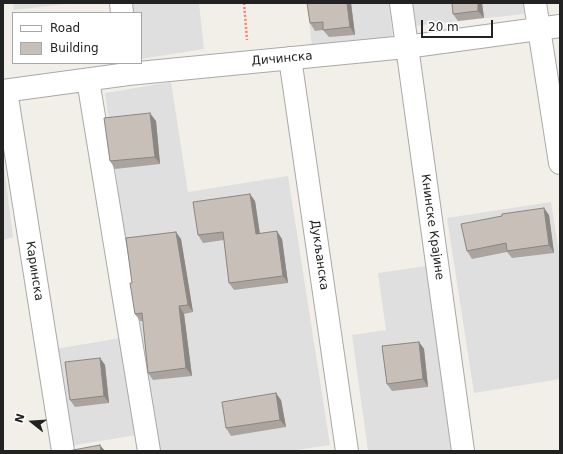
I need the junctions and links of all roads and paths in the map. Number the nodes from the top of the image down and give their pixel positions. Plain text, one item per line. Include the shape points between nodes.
1 (244, 3) edge
2 (401, 3) edge
3 (535, 3) edge
4 (560, 26) edge
5 (538, 28) junction
6 (406, 47) junction
7 (290, 58) junction
8 (250, 62) junction
9 (128, 68) edge
10 (88, 80) junction
11 (4, 91) edge
12 (560, 163) edge
13 (63, 451) edge
14 (149, 451) edge
15 (347, 451) edge
16 (464, 451) edge

1 - 8 path
2 - 6 street, Книнске Крајине
3 - 5 street
4 - 5 street, Дичинска
5 - 6 street, Дичинска
5 - 12 street
6 - 7 street, Дичинска
6 - 16 street, Книнске Крајине
7 - 8 street, Дичинска
7 - 15 street, Дукљанска
8 - 9 street, Дичинска
9 - 10 street, Дичинска
10 - 11 street, Дичинска
10 - 14 street
11 - 13 street, Каринска

